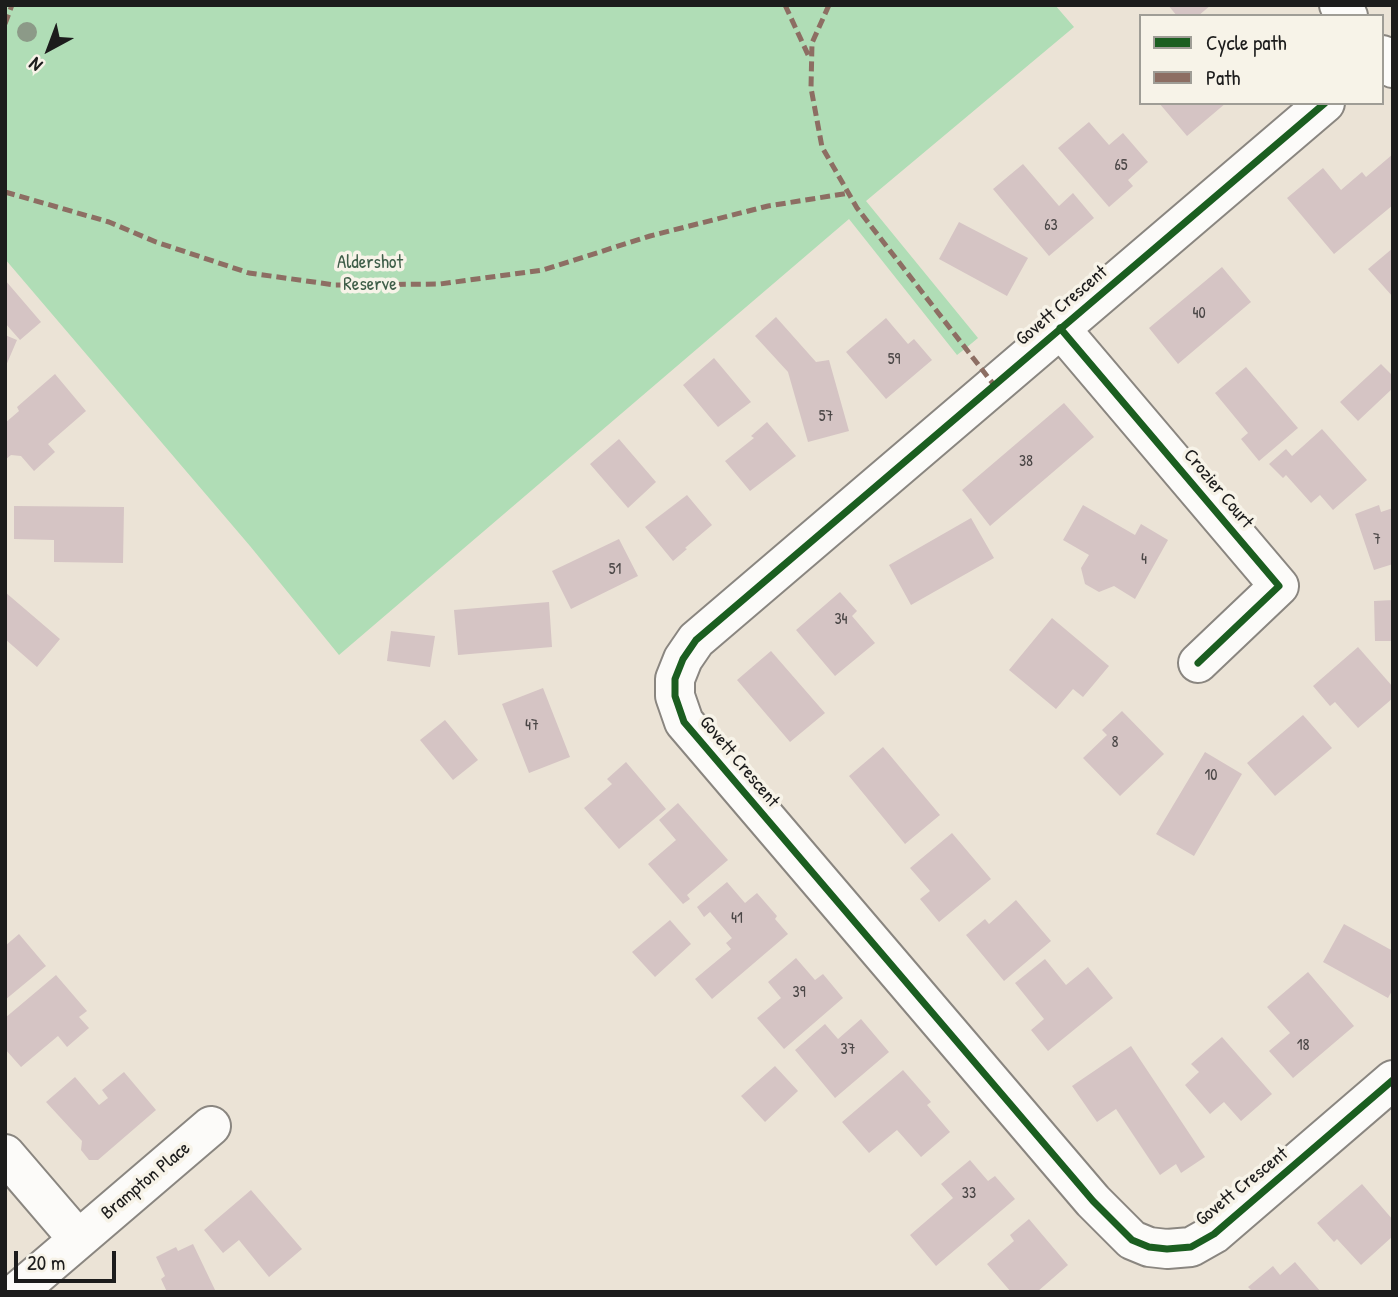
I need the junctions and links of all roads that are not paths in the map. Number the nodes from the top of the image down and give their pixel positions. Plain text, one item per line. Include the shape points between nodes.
1 (1323, 105) edge
2 (1060, 328) junction
3 (1198, 663) dead end
4 (1393, 1080) edge
5 (211, 1126) dead end
6 (5, 1154) edge
7 (78, 1239) junction
8 (16, 1292) edge

1 - 2 street, Govett Crescent
2 - 3 street, Crozier Court via 1279,586
2 - 4 street, Govett Crescent via 696,639 675,679 684,722 1093,1201 1132,1240 1167,1249 1191,1247 1214,1234
5 - 7 street, Brampton Place
6 - 7 street
7 - 8 street, Brampton Place

